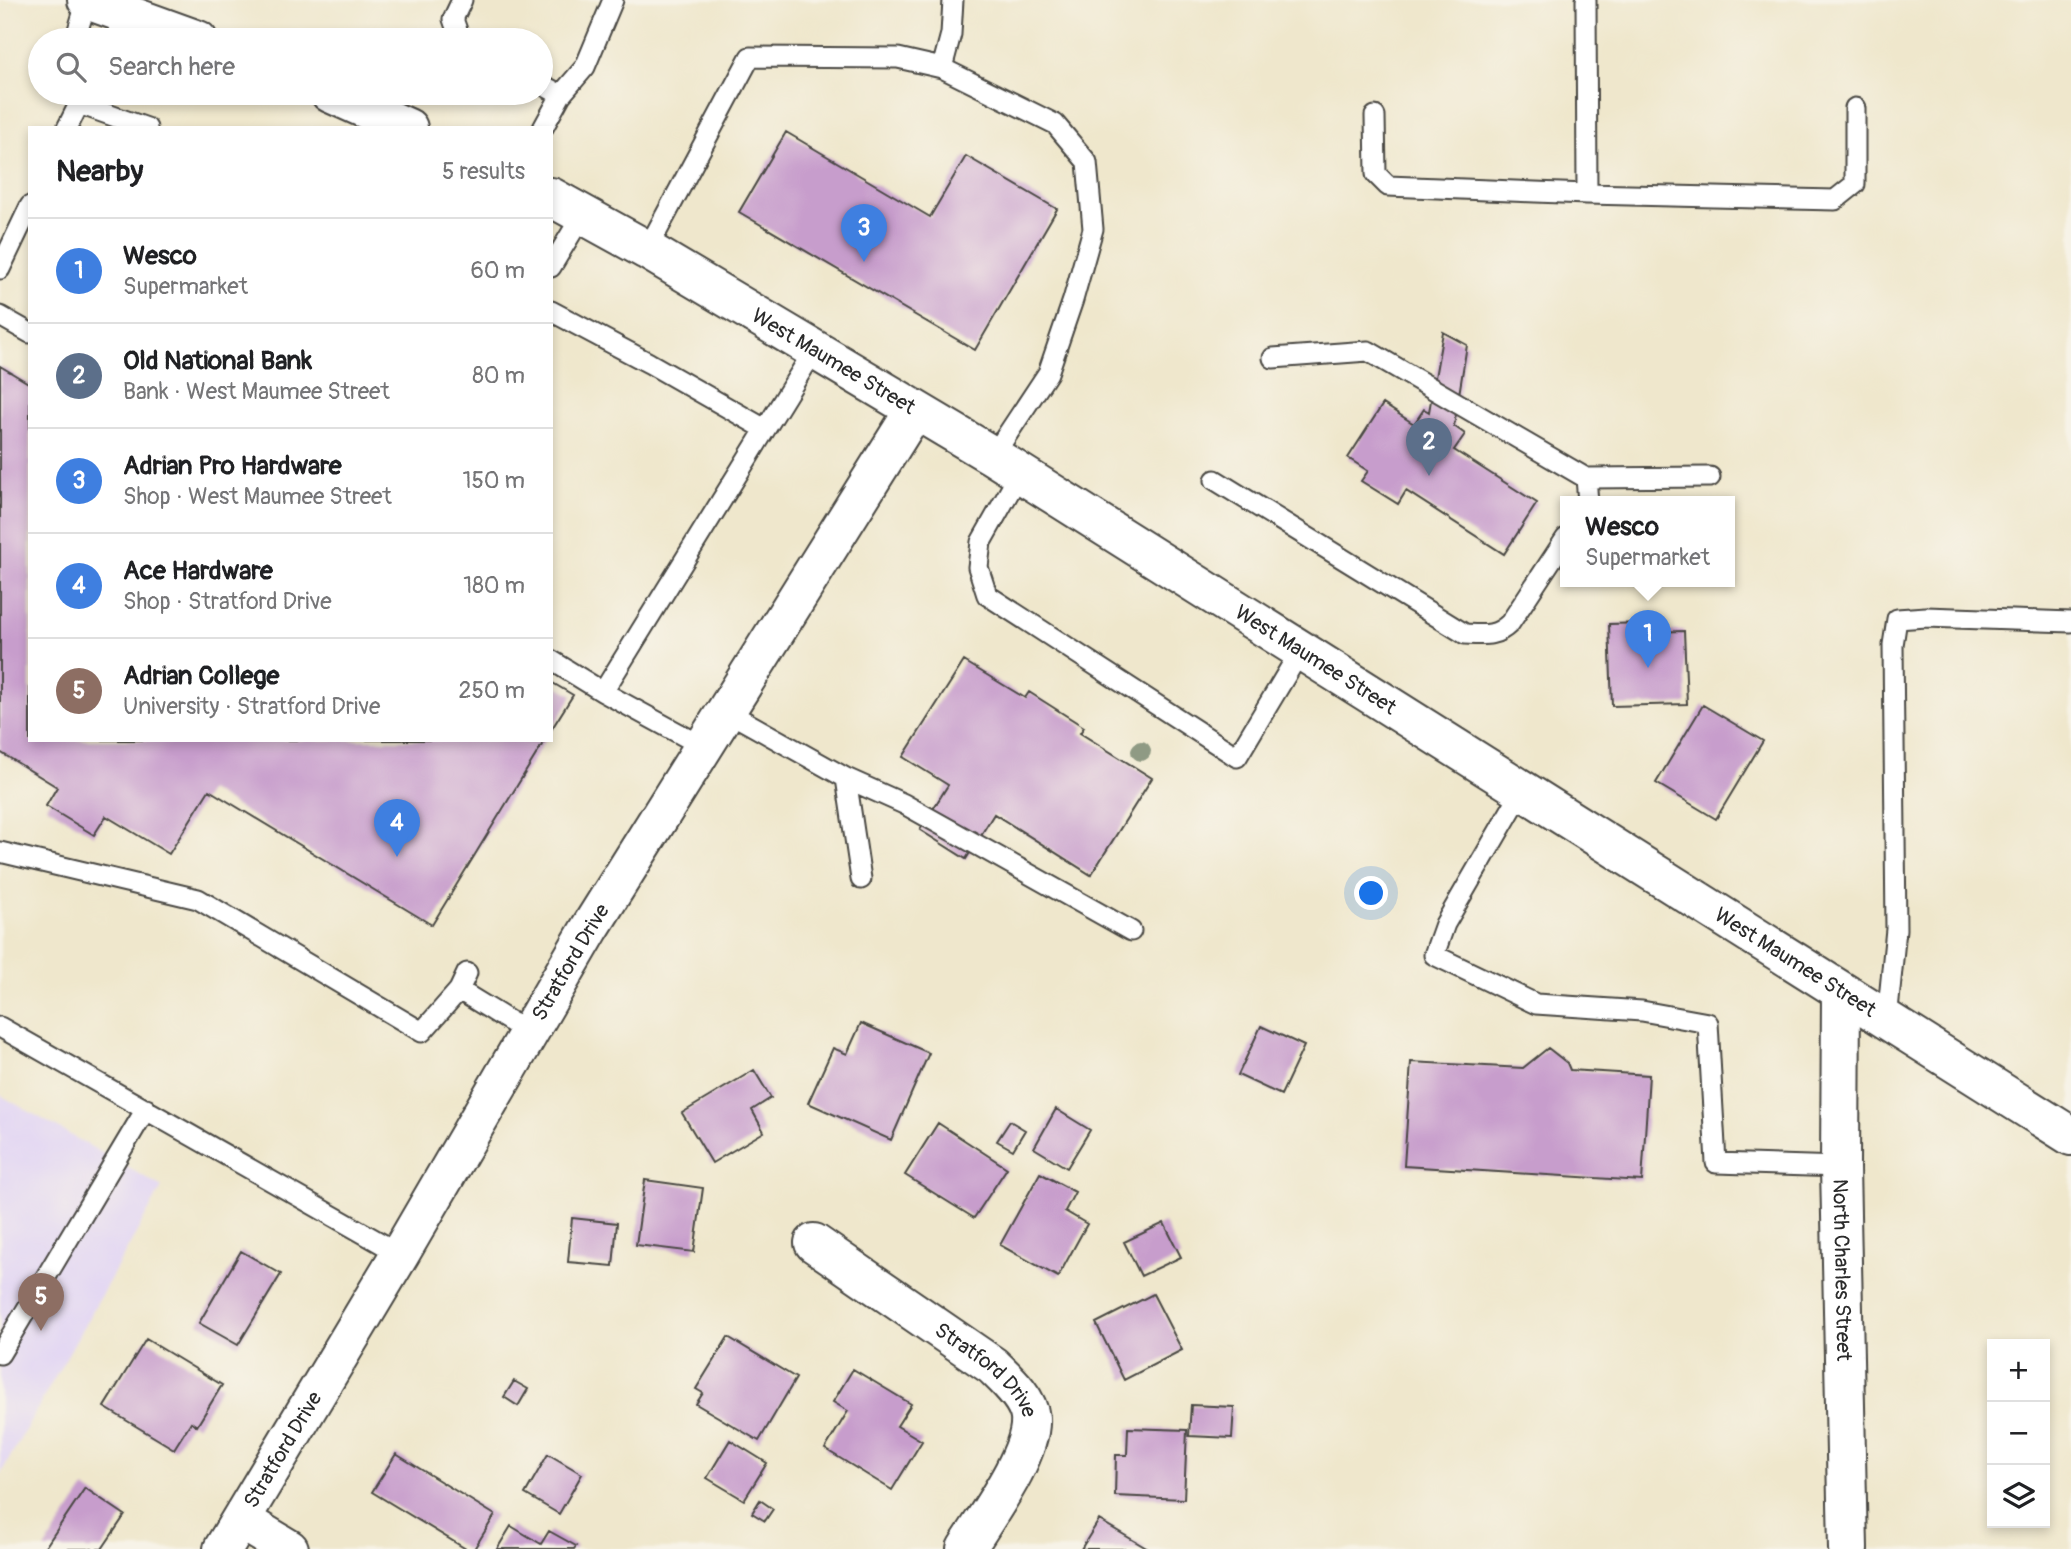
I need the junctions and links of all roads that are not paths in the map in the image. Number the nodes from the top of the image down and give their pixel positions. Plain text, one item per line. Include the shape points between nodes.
1 (462, 0) edge
2 (613, 0) edge
3 (953, 0) edge
4 (1586, 0) edge
5 (107, 10) edge
6 (88, 28) edge
7 (162, 28) edge
8 (456, 28) edge
9 (942, 68) junction
10 (553, 91) edge
11 (561, 95) junction
12 (77, 105) edge
13 (100, 105) edge
14 (357, 105) edge
15 (1855, 108) dead end
16 (1375, 116) dead end
17 (68, 126) edge
18 (143, 126) edge
19 (404, 126) edge
20 (544, 126) edge
21 (1587, 194) junction
22 (567, 206) edge
23 (28, 210) edge
24 (647, 250) junction
25 (553, 259) edge
26 (0, 269) edge
27 (553, 313) edge
28 (0, 316) edge
29 (28, 332) edge
30 (815, 349) junction
31 (1273, 358) dead end
32 (914, 411) junction
33 (765, 429) junction
34 (1007, 465) junction
35 (1710, 477) dead end
36 (1586, 478) junction
37 (1215, 480) dead end
38 (1588, 496) edge
39 (1560, 546) edge
40 (2071, 622) edge
41 (1301, 650) junction
42 (553, 661) edge
43 (603, 692) junction
44 (726, 711) junction
45 (704, 747) junction
46 (846, 778) junction
47 (1522, 791) junction
48 (0, 852) edge
49 (861, 880) dead end
50 (1131, 932) dead end
51 (1841, 992) junction
52 (1887, 1020) junction
53 (0, 1027) edge
54 (529, 1033) junction
55 (146, 1109) junction
56 (2071, 1136) edge
57 (1840, 1167) junction
58 (814, 1243) dead end
59 (400, 1254) junction
60 (0, 1354) edge
61 (232, 1534) edge
62 (289, 1549) edge
63 (965, 1549) edge
64 (1848, 1549) edge

1 - 8 lane via 453,19
2 - 11 lane via 585,67
3 - 9 lane
4 - 21 lane
5 - 6 lane
5 - 7 street
9 - 24 lane via 898,58 750,57
9 - 34 lane via 1055,124 1087,162 1093,229 1048,373
10 - 11 lane
11 - 20 lane
12 - 17 lane
13 - 18 lane
14 - 19 street
15 - 21 lane via 1855,184 1835,200
16 - 21 lane via 1376,174 1388,186
22 - 24 street, West Maumee Street
22 - 25 lane
23 - 26 lane
24 - 30 street, West Maumee Street
27 - 33 lane
28 - 29 lane
30 - 32 street, West Maumee Street
30 - 33 lane
31 - 36 lane via 1368,351
32 - 34 street, West Maumee Street
32 - 44 street, Stratford Drive
33 - 43 lane
34 - 41 street, West Maumee Street
34 - 41 lane via 981,542 978,567 987,595 1237,757
35 - 36 lane
36 - 38 lane
37 - 39 lane via 1465,634 1502,631
40 - 52 lane via 1897,619 1893,645 1896,929
41 - 47 street, West Maumee Street
42 - 43 lane
43 - 45 lane
44 - 45 street, Stratford Drive
44 - 46 lane
45 - 54 street, Stratford Drive
46 - 49 lane
46 - 50 lane via 904,804
47 - 51 street, West Maumee Street
47 - 57 lane via 1445,924 1434,955 1536,1004 1642,1011 1708,1023 1716,1163
48 - 54 lane via 198,899 422,1032 463,981
51 - 52 street, West Maumee Street
51 - 57 street, North Charles Street
52 - 56 street, West Maumee Street
53 - 55 lane
54 - 59 street, Stratford Drive
55 - 59 lane
55 - 60 lane
57 - 64 street, North Charles Street
58 - 63 street, Stratford Drive via 993,1366 1017,1389 1030,1417 1026,1444
59 - 61 street, Stratford Drive
61 - 62 street, Stratford Drive

